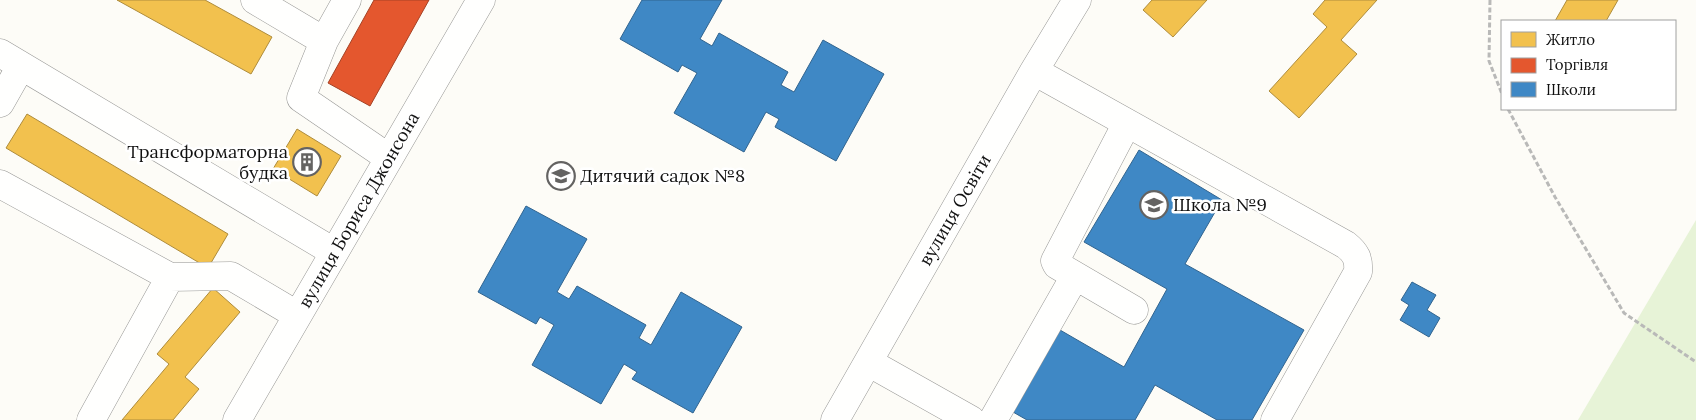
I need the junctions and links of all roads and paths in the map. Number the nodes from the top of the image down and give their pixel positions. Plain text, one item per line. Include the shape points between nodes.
1 (255, 0) edge
2 (347, 0) edge
3 (481, 0) edge
4 (1077, 0) edge
5 (1490, 0) edge
6 (324, 41) junction
7 (11, 59) edge
8 (1034, 71) junction
9 (1501, 92) edge
10 (0, 103) edge
11 (1509, 110) edge
12 (1128, 123) junction
13 (389, 158) junction
14 (0, 184) edge
15 (334, 252) junction
16 (170, 276) junction
17 (1075, 276) junction
18 (1134, 310) dead end
19 (298, 315) junction
20 (868, 362) junction
21 (1696, 362) edge
22 (91, 420) edge
23 (237, 420) edge
24 (835, 420) edge
25 (971, 420) edge
26 (993, 420) edge
27 (1275, 420) edge

1 - 6 street
2 - 6 street
3 - 13 street, вулиця Бориса Джонсона
4 - 8 street, вулиця Освіти
5 - 9 path via 1488,60
6 - 13 street via 301,98
7 - 10 street
7 - 15 street
8 - 12 street
8 - 20 street, вулиця Освіти
11 - 21 path via 1624,313
12 - 17 street via 1055,261 1057,266
12 - 27 street via 1346,245 1359,261 1358,272
13 - 15 street, вулиця Бориса Джонсона
14 - 16 street
15 - 19 street, вулиця Бориса Джонсона
16 - 19 street via 231,276
16 - 22 street
17 - 18 street
17 - 26 street
19 - 23 street, вулиця Бориса Джонсона
20 - 24 street, вулиця Освіти
20 - 25 street

